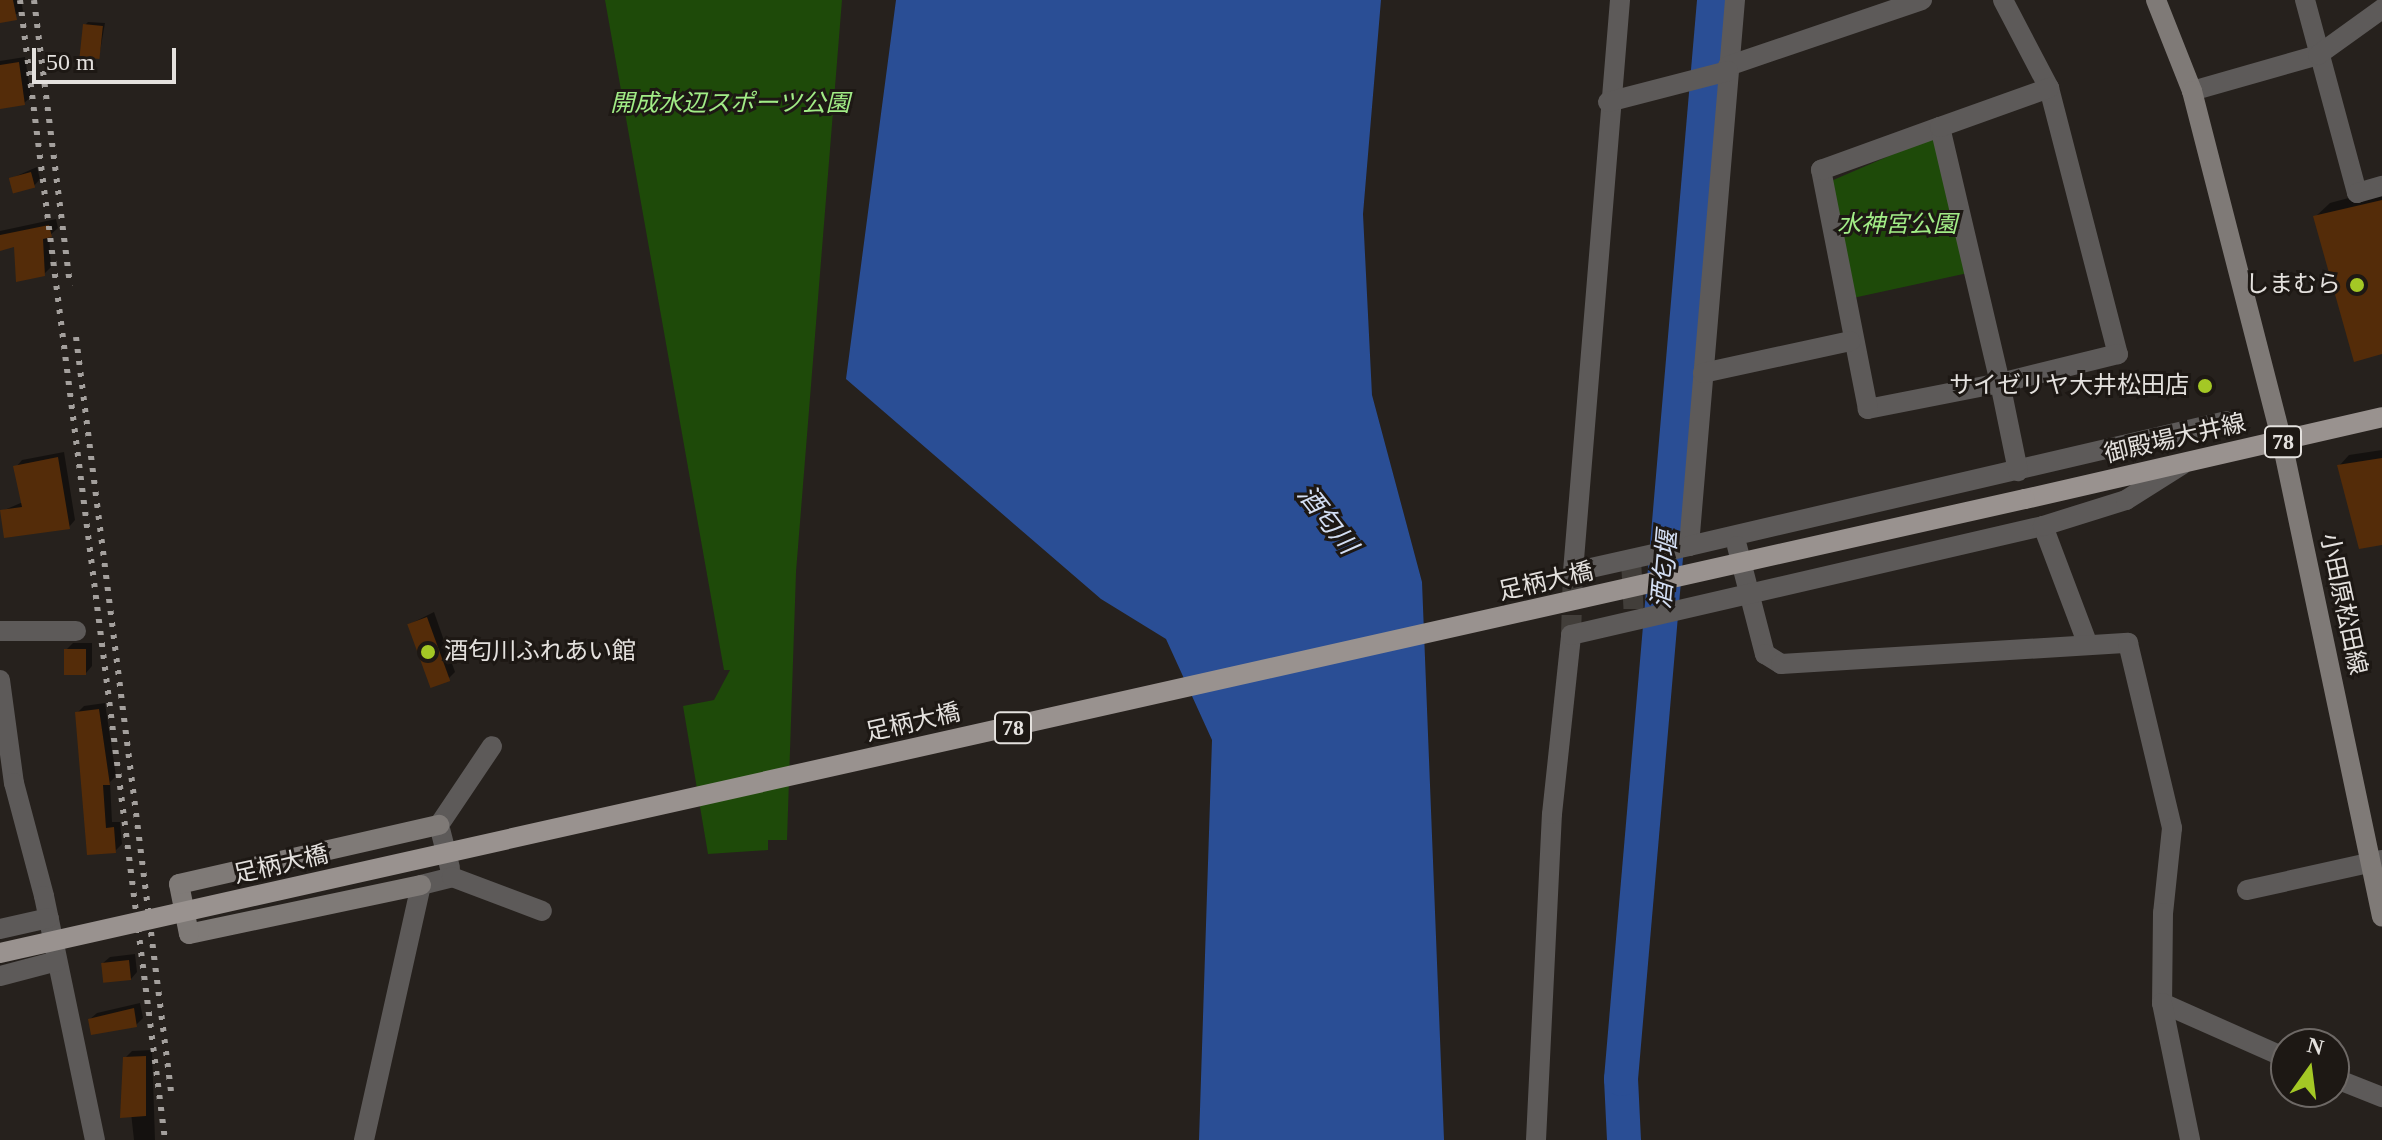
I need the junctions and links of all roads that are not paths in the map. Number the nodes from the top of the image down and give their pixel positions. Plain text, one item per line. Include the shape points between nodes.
1 (1620, 0) edge
2 (1735, 0) edge
3 (1922, 0) edge
4 (2003, 0) edge
5 (2156, 0) edge
6 (2305, 0) edge
7 (2382, 9) edge
8 (2318, 55) junction
9 (1718, 72) junction
10 (2049, 88) junction
11 (2192, 91) junction
12 (1608, 102) junction
13 (1940, 127) junction
14 (2382, 186) edge
15 (1851, 341) junction
16 (1703, 373) junction
17 (2000, 383) junction
18 (2382, 417) edge
19 (2226, 421) dead end
20 (2282, 442) junction
21 (2183, 464) junction
22 (2018, 471) junction
23 (2025, 499) joint
24 (2043, 526) junction
25 (1734, 536) junction
26 (1674, 549) junction
27 (1749, 596) junction
28 (0, 631) edge
29 (76, 631) dead end
30 (2088, 645) junction
31 (0, 680) edge
32 (492, 746) dead end
33 (439, 825) junction
34 (2377, 862) edge
35 (452, 877) junction
36 (421, 885) junction
37 (2247, 890) dead end
38 (542, 911) dead end
39 (185, 912) junction
40 (2382, 917) edge
41 (49, 918) junction
42 (0, 929) edge
43 (0, 953) edge
44 (57, 961) junction
45 (0, 976) edge
46 (2162, 1003) junction
47 (2270, 1051) edge
48 (2350, 1084) edge
49 (2382, 1097) edge
50 (95, 1140) edge
51 (364, 1140) edge
52 (1536, 1140) edge
53 (2190, 1140) edge

1 - 12 street
2 - 9 street
3 - 9 street
4 - 10 street
5 - 11 street, 小田原松田線
6 - 8 street
7 - 8 street
8 - 11 street
8 - 14 street via 2357,193
9 - 12 street
9 - 16 street
10 - 13 street
10 - 17 street via 2118,354
11 - 20 street, 小田原松田線
12 - 26 street via 1573,572
13 - 15 street via 1821,170
13 - 17 street
15 - 16 street
15 - 17 street via 1868,409
16 - 26 street
17 - 22 street
18 - 20 main road, 御殿場大井線 / 78
19 - 22 street
20 - 21 main road, 御殿場大井線 / 78
20 - 34 street, 小田原松田線
21 - 23 main road, 御殿場大井線 / 78
21 - 24 street via 2126,500
22 - 25 street
23 - 39 main road, 足柄大橋 / 78, bridge
24 - 27 street
24 - 30 street
25 - 26 street
25 - 27 street
27 - 30 street via 1765,654 1781,664
27 - 52 street via 1571,635 1551,830
28 - 29 street
30 - 46 street via 2128,643 2172,828 2163,913
31 - 41 street via 14,783
32 - 33 street
33 - 35 street
33 - 39 street via 179,884
34 - 37 street
34 - 40 street, 小田原松田線
35 - 36 street
35 - 38 street
36 - 39 street via 189,934
36 - 51 street
39 - 43 main road, 足柄大橋 / 78, bridge
41 - 42 street
41 - 44 street
44 - 45 street
44 - 50 street
46 - 47 street
46 - 53 street
48 - 49 street

